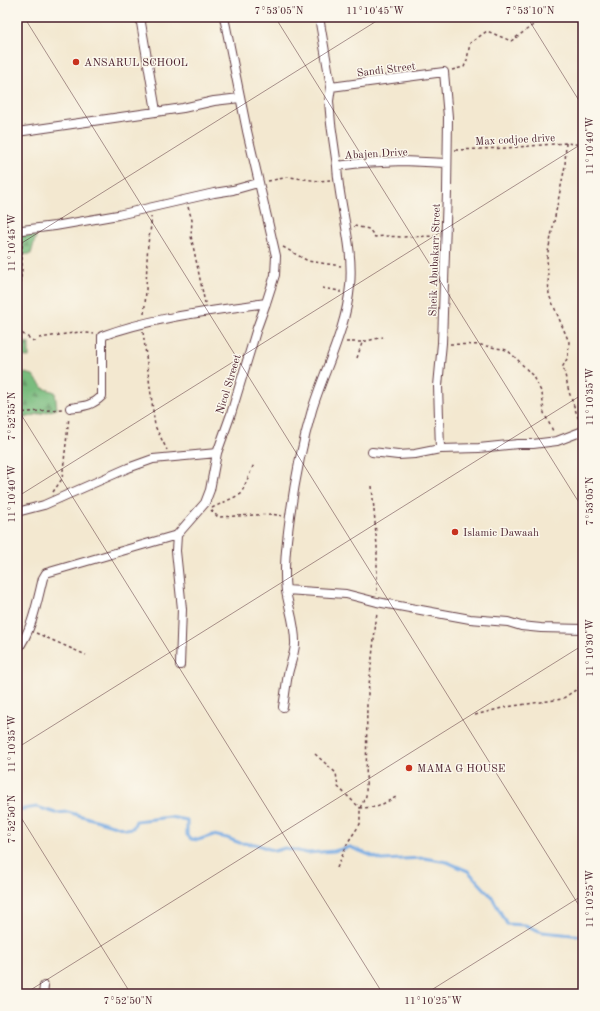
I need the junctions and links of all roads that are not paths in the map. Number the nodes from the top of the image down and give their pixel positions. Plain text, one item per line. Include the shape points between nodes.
1 (140, 17) edge
2 (224, 17) edge
3 (319, 17) edge
4 (582, 17) edge
5 (583, 20) edge
6 (444, 72) joint
7 (331, 87) junction
8 (240, 98) junction
9 (156, 111) junction
10 (17, 132) edge
11 (447, 163) junction
12 (337, 166) junction
13 (258, 183) junction
14 (22, 230) road end
15 (266, 304) junction
16 (70, 408) road end
17 (583, 430) edge
18 (440, 449) junction
19 (372, 452) dead end
20 (217, 453) junction
21 (17, 512) edge
22 (177, 535) junction
23 (286, 590) junction
24 (583, 629) edge
25 (17, 650) edge
26 (180, 665) dead end
27 (283, 707) dead end

1 - 9 street
2 - 8 street, Nicol Streeet
3 - 7 street, Abajen Drive
4 - 5 street
6 - 7 street, Sandi Street
6 - 11 street, Sheik Abubakarr Street via 448,117
7 - 12 street, Abajen Drive via 329,101
8 - 9 street
8 - 13 street, Nicol Streeet
9 - 10 street
11 - 12 street, Abajen Drive via 403,161
11 - 18 street, Sheik Abubakarr Street via 442,343 438,386
12 - 23 street via 351,268 348,299 342,328 312,410 300,458 290,518
13 - 14 street via 151,208
13 - 15 street, Nicol Streeet via 276,256 275,275
15 - 16 street via 142,324 102,336 102,396 88,406
15 - 20 street, Nicol Streeet
17 - 18 street via 558,441
18 - 19 street via 398,455
20 - 21 street via 153,459 44,505
20 - 22 street, Nicol Streeet via 208,498
22 - 25 street via 46,573 28,630
22 - 26 street via 176,551 182,609
23 - 24 street via 346,594 470,619 541,628
23 - 27 street via 295,645

